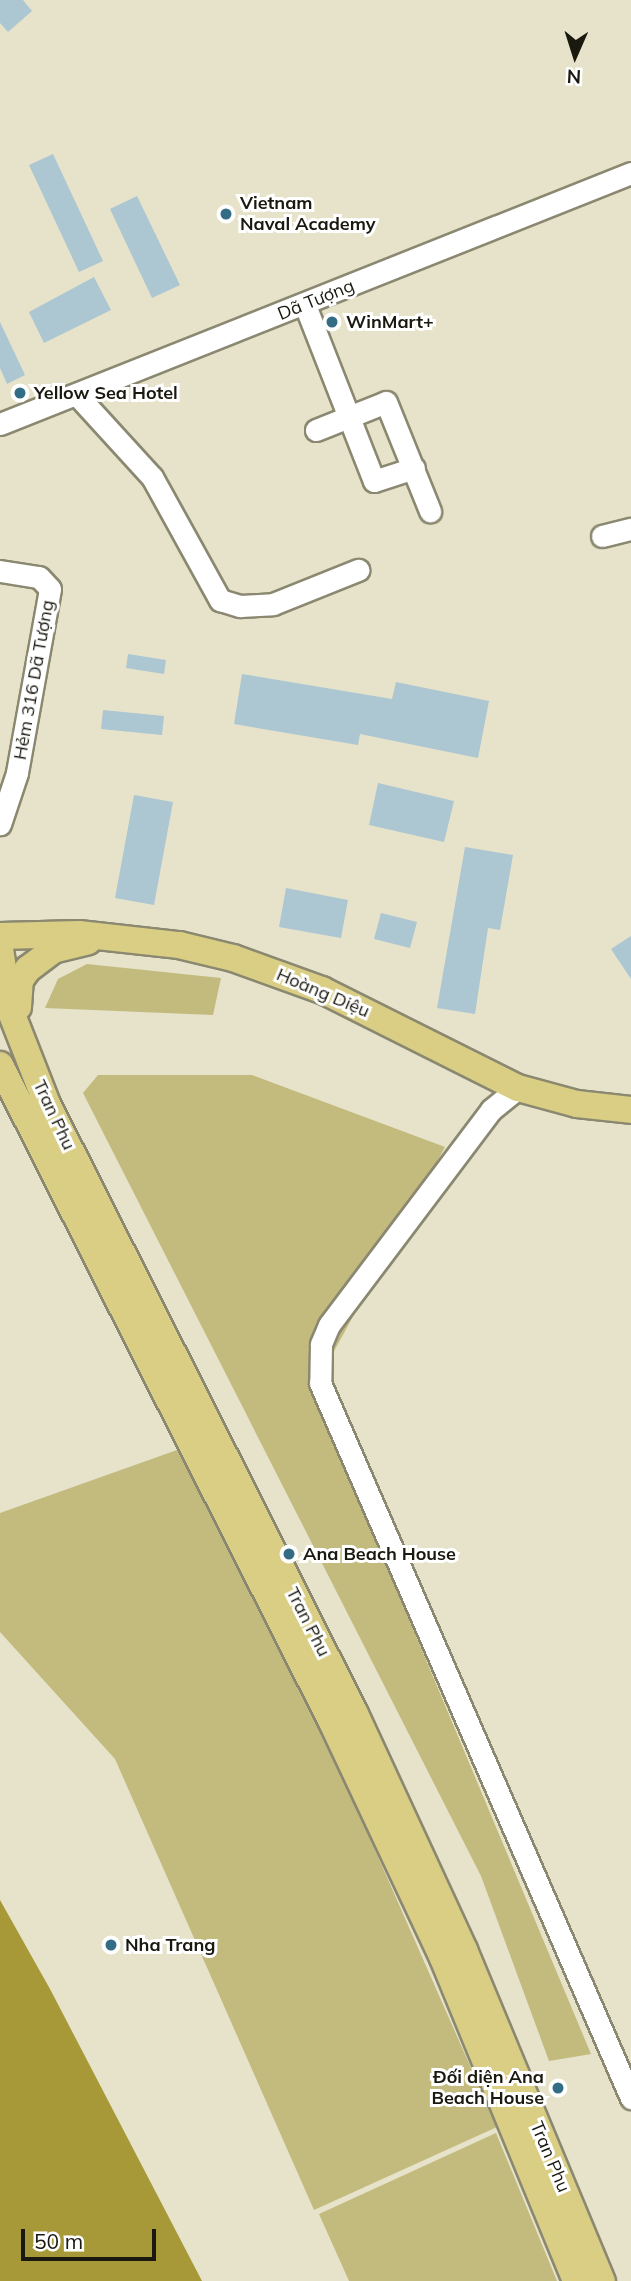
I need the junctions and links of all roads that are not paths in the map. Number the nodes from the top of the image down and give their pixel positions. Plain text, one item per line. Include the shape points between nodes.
1 (631, 173) edge
2 (305, 305) junction
3 (77, 395) junction
4 (349, 416) junction
5 (0, 424) edge
6 (316, 430) dead end
7 (414, 468) junction
8 (430, 512) dead end
9 (631, 529) edge
10 (602, 536) dead end
11 (358, 570) dead end
12 (0, 571) edge
13 (9, 769) edge
14 (0, 824) edge
15 (0, 927) edge
16 (32, 932) junction
17 (0, 936) edge
18 (106, 939) junction
19 (2, 966) edge
20 (19, 1032) junction
21 (0, 1065) edge
22 (519, 1088) junction
23 (631, 1110) edge
24 (631, 2098) edge
25 (564, 2221) junction
26 (576, 2281) edge
27 (602, 2281) edge

1 - 2 street, Dã Tượng
2 - 3 street, Dã Tượng
2 - 4 street
3 - 5 street, Dã Tượng
3 - 11 street via 152,477 220,600 240,606 273,604
4 - 6 street
4 - 7 street via 386,402
4 - 7 street via 374,481
7 - 8 street
9 - 10 street
12 - 13 street, Hẻm 316 Dã Tượng via 39,577 50,589
13 - 14 street, Hẻm 316 Dã Tượng
15 - 16 main road
16 - 17 main road, Hoàng Diệu
16 - 18 main road, Hoàng Diệu
18 - 19 main road, Hoàng Diệu via 35,950
18 - 20 main road via 53,950 27,969 17,997
18 - 22 main road, Hoàng Diệu via 179,945 284,974
19 - 20 main road, Tran Phu
20 - 25 main road, Tran Phu via 47,1104 355,1714 464,1950
21 - 25 main road, Tran Phu via 332,1722
22 - 23 main road, Hoàng Diệu via 577,1104
22 - 24 street via 491,1110 329,1325 321,1344 320,1382
25 - 26 main road, Tran Phu
25 - 27 main road, Tran Phu

